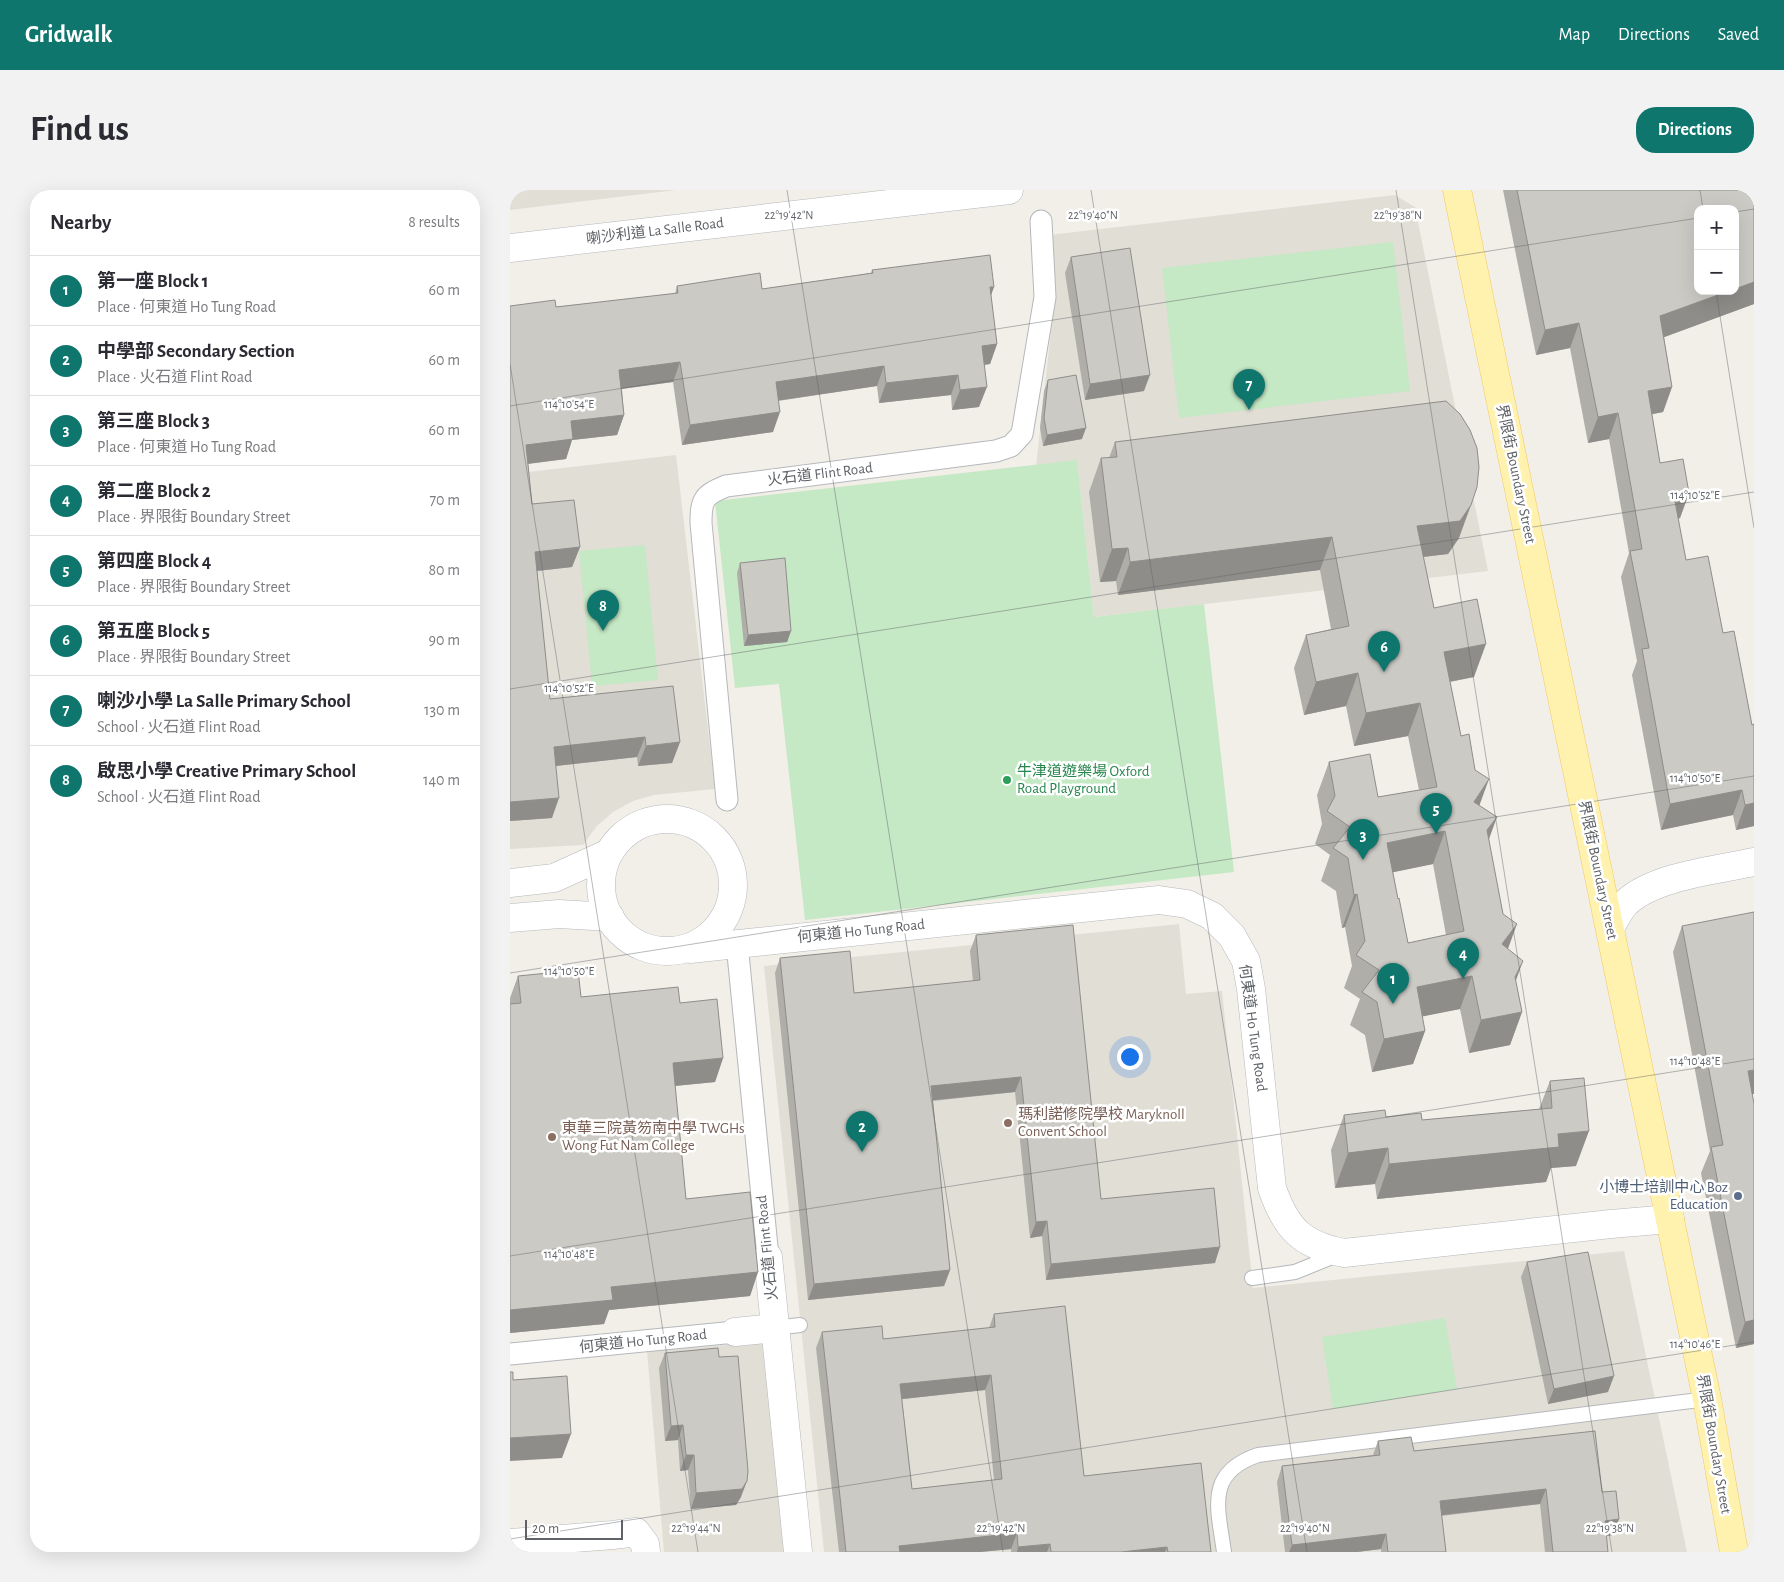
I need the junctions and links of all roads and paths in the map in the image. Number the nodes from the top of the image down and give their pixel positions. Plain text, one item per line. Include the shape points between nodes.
1 (1009, 190) edge
2 (1457, 190) edge
3 (1041, 221) dead end
4 (510, 248) edge
5 (726, 800) dead end
6 (607, 854) junction
7 (1754, 862) edge
8 (510, 883) edge
9 (610, 917) junction
10 (510, 918) edge
11 (1610, 928) junction
12 (737, 944) junction
13 (690, 949) junction
14 (1670, 1219) junction
15 (1344, 1253) junction
16 (768, 1257) joint
17 (1252, 1278) dead end
18 (788, 1326) junction
19 (734, 1332) joint
20 (510, 1354) edge
21 (1707, 1399) junction
22 (510, 1542) edge
23 (646, 1552) edge
24 (798, 1552) edge
25 (1224, 1552) edge
26 (1734, 1552) edge

1 - 4 street, 喇沙利道 La Salle Road
2 - 11 main road, 界限街 Boundary Street
3 - 5 street, 火石道 Flint Road via 1045,297 1022,434 1011,446 996,451 726,486 711,492 701,506
6 - 8 street via 554,878
6 - 9 street via 601,873 601,890
6 - 13 street via 632,829 649,821 668,818 686,821 719,843 729,862 733,882 731,903 722,922
7 - 11 street via 1682,876 1648,888 1626,902
9 - 10 street via 559,914
9 - 13 street via 636,943 671,951
11 - 14 main road, 界限街 Boundary Street
12 - 13 street, 何東道 Ho Tung Road
12 - 15 street, 何東道 Ho Tung Road via 1159,900 1187,904 1212,916 1232,936 1246,961 1272,1188 1279,1208 1290,1226 1305,1240 1324,1249
12 - 16 street, 火石道 Flint Road
14 - 15 street, 何東道 Ho Tung Road
14 - 21 main road, 界限街 Boundary Street
15 - 17 lane via 1295,1272
16 - 18 street, 火石道 Flint Road
18 - 19 street, 何東道 Ho Tung Road
18 - 24 street, 火石道 Flint Road
19 - 20 street, 何東道 Ho Tung Road
21 - 25 lane via 1258,1455 1241,1460 1227,1472 1219,1488
21 - 26 main road, 界限街 Boundary Street
22 - 23 street via 636,1532 645,1544

